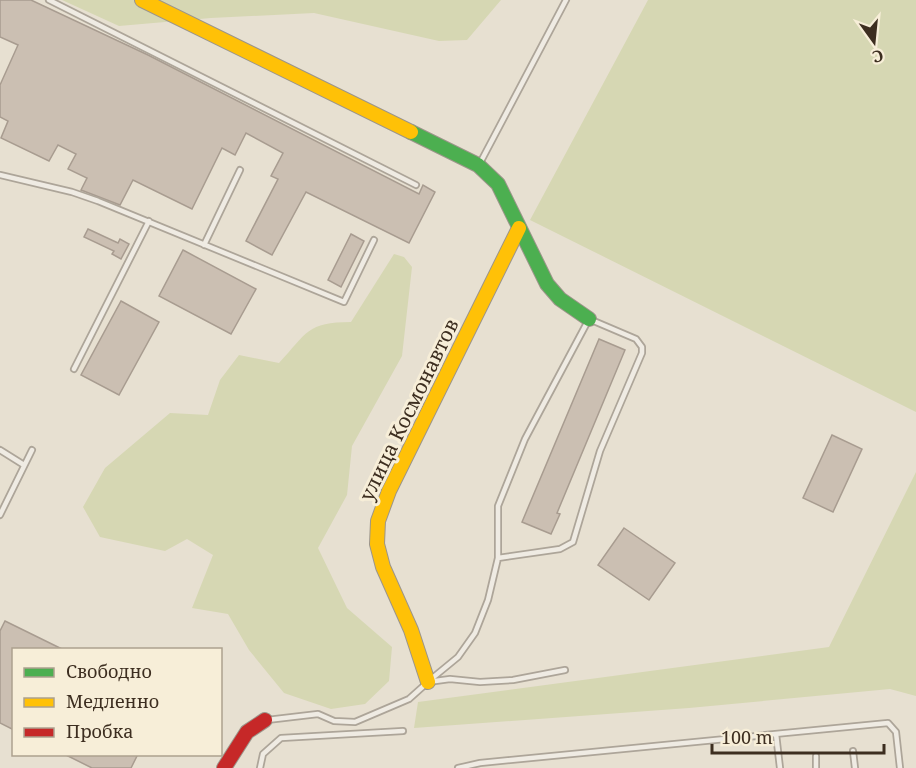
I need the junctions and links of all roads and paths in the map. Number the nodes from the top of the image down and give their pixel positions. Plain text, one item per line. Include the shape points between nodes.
1 (49, 0) edge
2 (142, 0) edge
3 (566, 0) edge
4 (478, 165) junction
5 (240, 170) dead end
6 (0, 175) edge
7 (416, 185) dead end
8 (149, 221) junction
9 (519, 228) junction
10 (374, 240) dead end
11 (204, 244) junction
12 (589, 320) junction
13 (74, 369) dead end
14 (0, 450) edge
15 (32, 450) dead end
16 (24, 465) junction
17 (0, 515) edge
18 (498, 558) junction
19 (565, 670) dead end
20 (428, 682) junction
21 (265, 720) joint
22 (403, 731) dead end
23 (776, 734) junction
24 (853, 751) dead end
25 (816, 756) dead end
26 (224, 768) edge
27 (260, 768) edge
28 (458, 768) edge
29 (780, 768) edge
30 (816, 768) edge
31 (855, 768) edge
32 (900, 768) edge

1 - 7 lane
2 - 4 street
3 - 4 lane
4 - 9 street via 498,184
5 - 11 lane
6 - 8 lane via 72,192
8 - 11 lane
8 - 13 lane
9 - 12 street via 547,284
9 - 20 street, улица Космонавтов via 389,491 378,521 377,544 383,567 400,601
10 - 11 lane via 344,302
12 - 18 lane via 525,439 498,506
12 - 18 lane via 636,339 642,347 600,451 576,537 560,549
14 - 16 lane
15 - 16 lane
16 - 17 lane
18 - 20 lane via 475,633 458,657
19 - 20 lane via 513,680
20 - 21 lane via 409,699 355,722 334,721 318,714
21 - 26 street via 247,732
22 - 27 lane via 281,738 264,754
23 - 28 lane
23 - 29 lane
23 - 32 lane via 888,723 896,732
24 - 31 lane
25 - 30 lane

